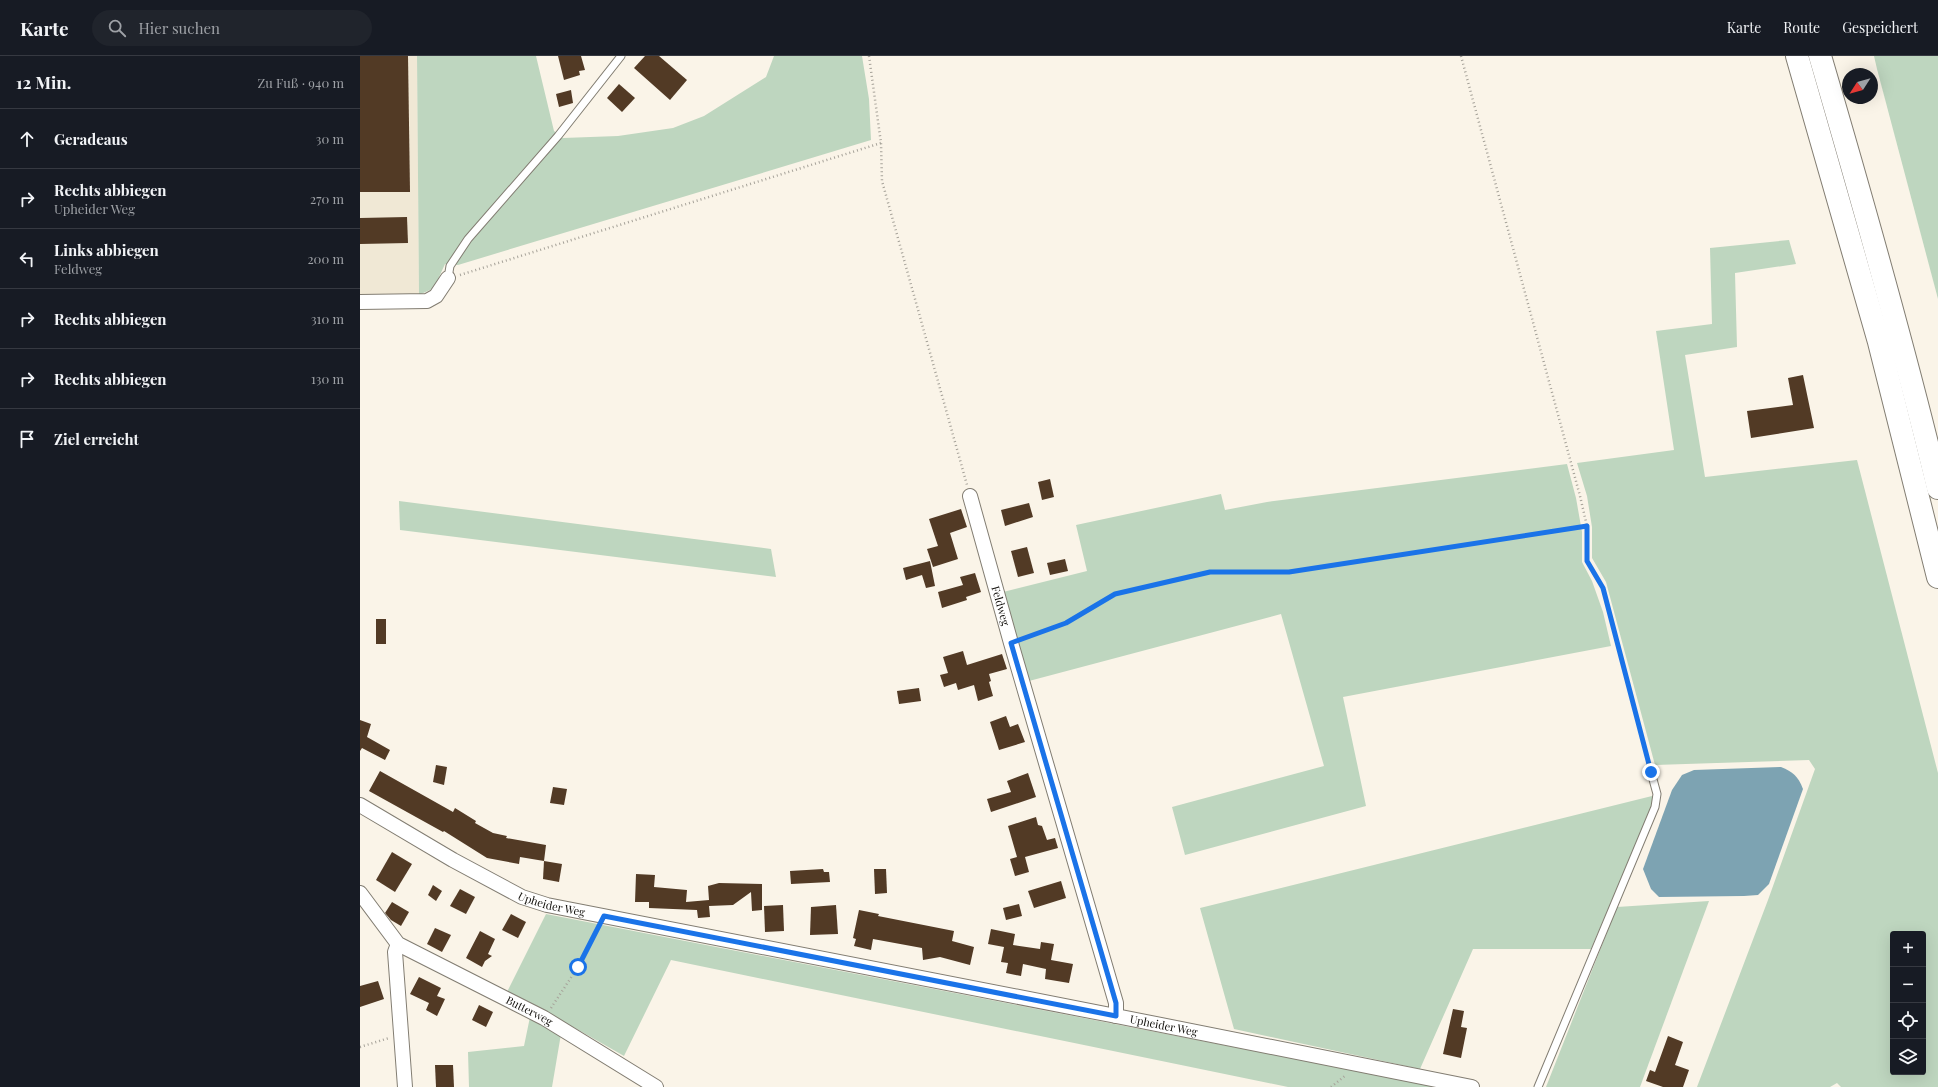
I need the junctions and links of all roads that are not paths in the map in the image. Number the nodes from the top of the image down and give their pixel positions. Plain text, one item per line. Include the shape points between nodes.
1 (621, 56) edge
2 (1797, 56) edge
3 (1820, 56) edge
4 (448, 278) joint
5 (360, 302) edge
6 (1938, 488) edge
7 (970, 496) road end
8 (1938, 577) edge
9 (1651, 772) road end
10 (360, 805) edge
11 (360, 893) edge
12 (398, 944) junction
13 (1116, 1016) junction
14 (404, 1087) edge
15 (656, 1087) edge
16 (1472, 1087) edge
17 (1538, 1087) edge

1 - 4 lane via 558,136 468,238 450,266
2 - 8 highway via 1877,335
3 - 6 highway via 1866,214
4 - 5 street via 436,296 427,301
7 - 13 street, Feldweg via 1116,1003
9 - 17 lane via 1657,794 1656,807
10 - 13 street, Upheider Weg via 522,897 547,905
11 - 12 street, Butterweg
12 - 14 street via 395,952
12 - 15 street, Butterweg via 544,1018
13 - 16 street, Upheider Weg

